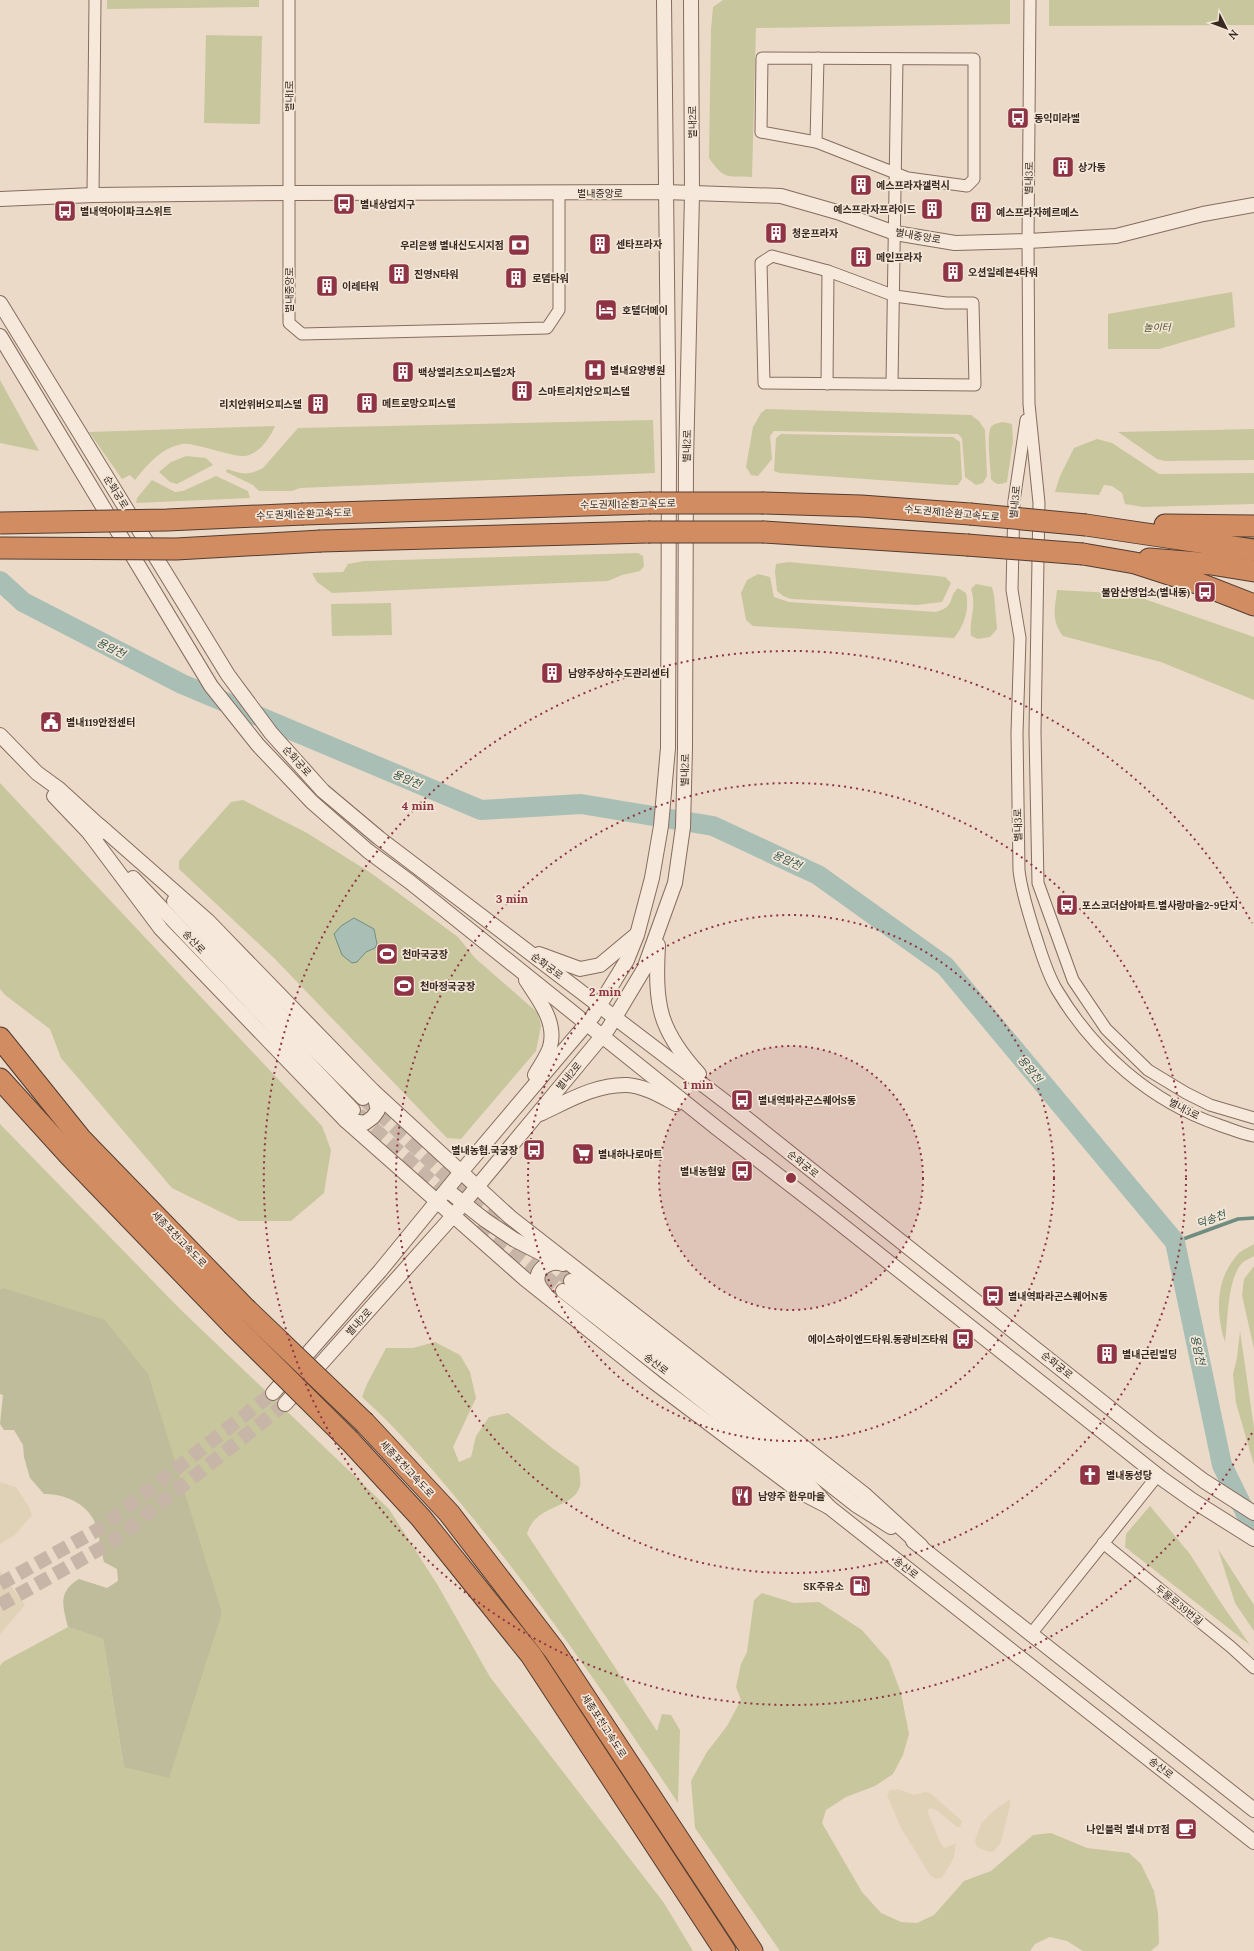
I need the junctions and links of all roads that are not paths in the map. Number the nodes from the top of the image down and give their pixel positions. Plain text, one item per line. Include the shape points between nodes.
1 (95, 0) edge
2 (289, 0) edge
3 (664, 0) edge
4 (691, 0) edge
5 (1030, 0) edge
6 (818, 58) junction
7 (897, 59) junction
8 (816, 142) junction
9 (895, 174) junction
10 (666, 192) junction
11 (290, 193) junction
12 (559, 193) junction
13 (692, 194) junction
14 (93, 195) junction
15 (0, 199) edge
16 (1254, 205) edge
17 (895, 233) junction
18 (1028, 241) junction
19 (828, 271) junction
20 (895, 296) junction
21 (0, 302) edge
22 (0, 336) edge
23 (826, 384) junction
24 (892, 384) junction
25 (1029, 404) junction
26 (0, 523) edge
27 (1086, 525) junction
28 (1254, 526) edge
29 (0, 548) edge
30 (1254, 550) edge
31 (1083, 554) junction
32 (1254, 571) edge
33 (1254, 605) edge
34 (0, 735) edge
35 (95, 830) junction
36 (659, 932) junction
37 (637, 935) junction
38 (527, 950) junction
39 (518, 968) junction
40 (599, 1006) junction
41 (615, 1018) junction
42 (587, 1023) junction
43 (602, 1037) junction
44 (0, 1038) edge
45 (0, 1079) edge
46 (368, 1094) junction
47 (523, 1099) junction
48 (722, 1100) junction
49 (349, 1115) junction
50 (536, 1116) junction
51 (1254, 1118) edge
52 (708, 1121) junction
53 (1254, 1136) edge
54 (460, 1172) junction
55 (477, 1187) junction
56 (447, 1190) junction
57 (436, 1202) junction
58 (464, 1203) junction
59 (452, 1217) junction
60 (566, 1265) junction
61 (547, 1296) junction
62 (273, 1392) tunnel mouth
63 (285, 1404) tunnel mouth
64 (1160, 1477) junction
65 (829, 1507) junction
66 (1254, 1513) edge
67 (1254, 1539) edge
68 (1103, 1544) junction
69 (921, 1546) junction
70 (1031, 1634) junction
71 (1254, 1668) edge
72 (1254, 1810) edge
73 (1254, 1842) edge
74 (725, 1951) edge
75 (752, 1951) edge

1 - 14 street
2 - 11 street, 별내1로
3 - 10 street, 별내2로
4 - 13 street, 별내2로
5 - 18 street, 별내3로
6 - 7 street
6 - 8 street
6 - 8 street via 762,58 761,132
7 - 9 street
7 - 9 street via 974,59 974,179 967,186
8 - 9 street
9 - 17 street
10 - 12 street, 별내중앙로
10 - 13 street, 별내중앙로
10 - 37 street, 별내2로 via 670,621 668,748 661,826
11 - 12 street, 별내중앙로
11 - 12 street, 별내중앙로 via 289,323 302,334 547,328 560,310
11 - 14 street, 별내중앙로
13 - 17 street, 별내중앙로 via 782,196
13 - 36 street, 별내2로 via 686,463 683,827 678,870
14 - 15 street, 별내중앙로
16 - 18 street, 별내중앙로 via 1203,214 1116,236
17 - 18 street, 별내중앙로 via 955,243
17 - 20 street
18 - 25 street, 별내3로
19 - 20 street
19 - 23 street
19 - 23 street via 772,256 761,263 764,383
20 - 24 street
20 - 24 street via 946,303 973,303 975,384
21 - 38 street, 순화궁로 via 228,675 272,733 323,790 379,838
22 - 39 street, 순화궁로 via 211,686 258,745 318,807 368,851
23 - 24 street
25 - 51 street, 별내3로 via 1039,503 1035,732 1038,883 1073,980 1106,1029 1148,1070 1186,1093 1210,1105
25 - 53 street, 별내3로 via 1014,501 1012,590 1020,638 1017,732 1019,870 1020,883 1032,925 1046,967 1057,990 1082,1029 1099,1047 1150,1092 1205,1120
26 - 27 highway, 수도권제1순환고속도로, bridge via 167,520 649,503 764,503 861,506
27 - 28 highway
27 - 30 highway, 수도권제1순환고속도로
29 - 31 highway, bridge via 176,549 321,541 648,532 764,532
31 - 32 highway via 1211,564
31 - 33 highway via 1135,563
34 - 35 street via 37,773 58,789
35 - 46 street via 208,921
35 - 49 street via 161,929
36 - 41 street, 별내2로 via 644,970
36 - 48 street via 659,1006 668,1033 684,1058
37 - 38 street via 600,965 580,969
37 - 40 street, 별내2로 via 627,960
38 - 40 street, 순화궁로
39 - 42 street, 순화궁로
39 - 47 street via 543,1005 552,1028 550,1048
40 - 41 street, 순화궁로
40 - 42 street, 별내2로
41 - 43 street, 별내2로
41 - 48 street, 순화궁로
42 - 43 street, 순화궁로
42 - 47 street, 별내2로
43 - 50 street, 별내2로
43 - 52 street, 순화궁로
44 - 75 highway, 세종포천고속도로, bridge via 81,1139 245,1308 365,1423 449,1513 545,1638
45 - 74 highway, 세종포천고속도로, bridge via 69,1155 232,1324 350,1441 421,1518 531,1655
46 - 49 street via 378,1110 373,1117 365,1123
46 - 54 street
47 - 54 street, 별내2로
48 - 66 street, 순화궁로 via 1150,1440 1204,1481
49 - 57 street
50 - 52 street via 599,1088 628,1085 656,1093
50 - 55 street, 별내2로
52 - 64 street, 순화궁로
54 - 55 street
54 - 56 street, 별내2로
55 - 58 street, 별내2로
55 - 60 street
56 - 57 street, 별내2로
56 - 58 street
57 - 59 street
57 - 62 street, 별내2로 via 375,1277
58 - 59 street, 별내2로
58 - 60 street via 515,1240
59 - 61 street
59 - 63 street, 별내2로
60 - 61 street via 550,1262 543,1267 538,1283
60 - 69 street via 864,1494
61 - 65 street via 654,1382 800,1492
64 - 67 street, 순화궁로
64 - 68 street
65 - 69 street, 송산로 via 808,1484 567,1286 856,1505
65 - 73 street, 송산로
68 - 70 street
68 - 71 street, 두물로39번길
69 - 70 street, 송산로
70 - 72 street, 송산로

